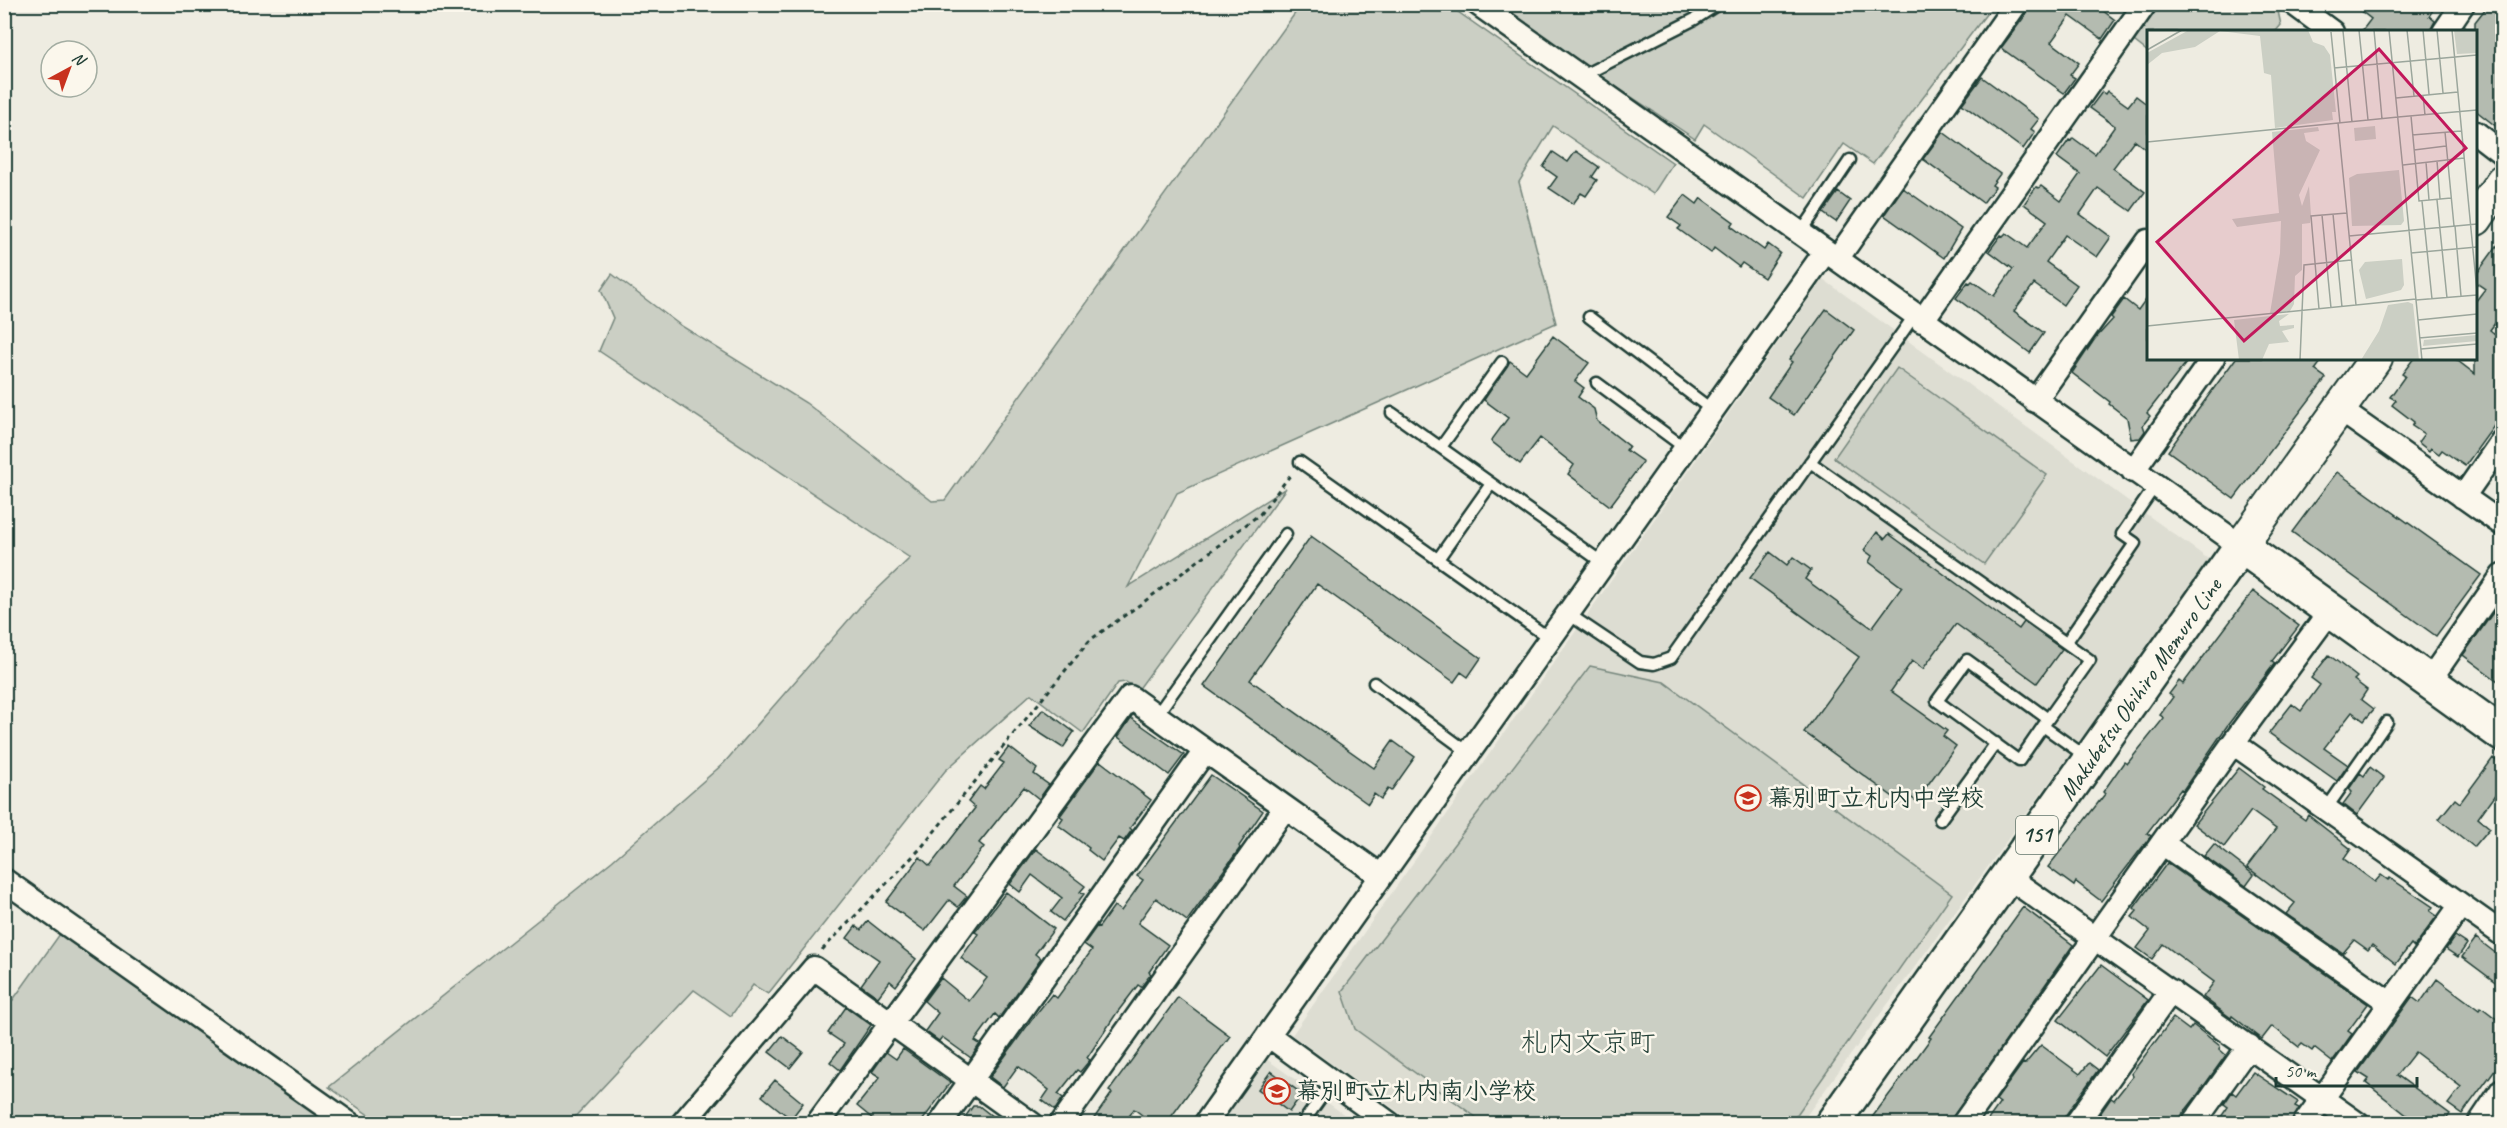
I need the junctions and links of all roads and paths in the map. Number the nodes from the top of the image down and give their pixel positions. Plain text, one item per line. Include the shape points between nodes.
1 (1478, 4) edge
2 (1718, 4) edge
3 (2016, 4) edge
4 (2145, 4) edge
5 (2463, 4) edge
6 (2304, 14) edge
7 (2329, 30) edge
8 (2445, 30) edge
9 (1580, 77) junction
10 (2477, 135) edge
11 (2502, 153) edge
12 (1850, 160) dead end
13 (2502, 181) edge
14 (2477, 216) edge
15 (1800, 234) junction
16 (2147, 242) edge
17 (1831, 256) junction
18 (1589, 317) dead end
19 (1918, 318) junction
20 (2211, 360) edge
21 (2375, 360) edge
22 (1502, 362) dead end
23 (1597, 383) dead end
24 (2035, 400) junction
25 (1712, 410) junction
26 (2339, 410) junction
27 (1392, 413) dead end
28 (2502, 441) edge
29 (1441, 447) junction
30 (1685, 448) junction
31 (1300, 462) joint
32 (1810, 462) junction
33 (2133, 471) junction
34 (1491, 484) junction
35 (2155, 486) junction
36 (2463, 497) junction
37 (2502, 524) edge
38 (1286, 534) dead end
39 (2241, 546) junction
40 (1438, 559) junction
41 (1603, 563) junction
42 (2502, 576) edge
43 (2330, 611) junction
44 (1567, 613) junction
45 (1549, 638) junction
46 (2066, 643) junction
47 (2428, 681) junction
48 (1374, 683) dead end
49 (1156, 716) junction
50 (2386, 722) dead end
51 (2046, 723) junction
52 (2502, 734) edge
53 (1996, 743) junction
54 (2233, 743) junction
55 (1205, 751) junction
56 (1468, 752) junction
57 (2091, 760) junction
58 (1285, 807) junction
59 (2326, 809) junction
60 (1940, 819) dead end
61 (2162, 843) junction
62 (1380, 875) junction
63 (2008, 877) junction
64 (4, 880) edge
65 (2460, 905) junction
66 (2502, 934) edge
67 (2094, 937) junction
68 (814, 968) junction
69 (2171, 991) junction
70 (2390, 1004) junction
71 (889, 1022) junction
72 (1268, 1035) junction
73 (2249, 1046) junction
74 (971, 1080) junction
75 (1332, 1082) junction
76 (2502, 1090) edge
77 (2322, 1098) junction
78 (350, 1124) edge
79 (682, 1124) edge
80 (817, 1124) edge
81 (940, 1124) edge
82 (1032, 1124) edge
83 (1061, 1124) edge
84 (1205, 1124) edge
85 (1302, 1124) edge
86 (1390, 1124) edge
87 (1833, 1124) edge
88 (1963, 1124) edge
89 (2076, 1124) edge
90 (2193, 1124) edge
91 (2304, 1124) edge
92 (2358, 1124) edge
93 (2479, 1124) edge

1 - 9 street
2 - 9 lane
3 - 17 street
4 - 19 street
5 - 8 street
6 - 7 street
9 - 15 street
10 - 11 street
12 - 15 lane
13 - 14 main road
15 - 17 street
16 - 24 street
17 - 19 street
17 - 25 street
18 - 25 lane
19 - 24 street
19 - 32 lane
20 - 33 street
21 - 26 main road
22 - 29 lane
23 - 30 lane
24 - 33 street
25 - 30 street
26 - 36 street
26 - 39 main road
27 - 29 lane
28 - 36 street
29 - 34 lane
30 - 41 street
31 - 40 lane
31 - 68 path via 1260,514 1090,640 921,849 822,950
32 - 44 lane via 1671,658 1654,664 1640,662
32 - 46 lane
33 - 35 street
34 - 40 lane
34 - 41 lane
35 - 39 street
35 - 46 lane via 2122,534 2135,543
36 - 37 street
38 - 49 lane
39 - 43 main road
39 - 57 main road, Makubetsu Obihiro Memuro Line / 151
40 - 45 lane
41 - 44 street
42 - 47 street
43 - 47 main road
43 - 54 street
44 - 45 street
45 - 56 street
46 - 51 lane via 2090,660
47 - 52 main road
48 - 56 lane
49 - 55 street
49 - 71 street via 1130,697
50 - 59 lane
51 - 53 lane via 2019,760
51 - 53 lane via 1966,660 1937,701
51 - 57 lane
53 - 60 lane
54 - 59 street
54 - 61 street
55 - 58 street
55 - 74 street
56 - 62 street
57 - 63 main road, Makubetsu Obihiro Memuro Line / 151
58 - 62 street
58 - 83 street
59 - 65 street
61 - 67 street
61 - 70 street
62 - 72 street
63 - 67 street
63 - 87 main road, Makubetsu Obihiro Memuro Line / 151
64 - 78 street
65 - 66 street
65 - 70 street
67 - 69 street
67 - 88 street
68 - 71 street
68 - 79 street
69 - 73 street
69 - 89 street
70 - 77 street
71 - 74 street
71 - 80 street
72 - 75 street
72 - 84 street
73 - 77 street
73 - 90 street
74 - 81 street
74 - 82 street
75 - 85 lane
75 - 86 street
76 - 93 street
77 - 91 street
77 - 92 street

